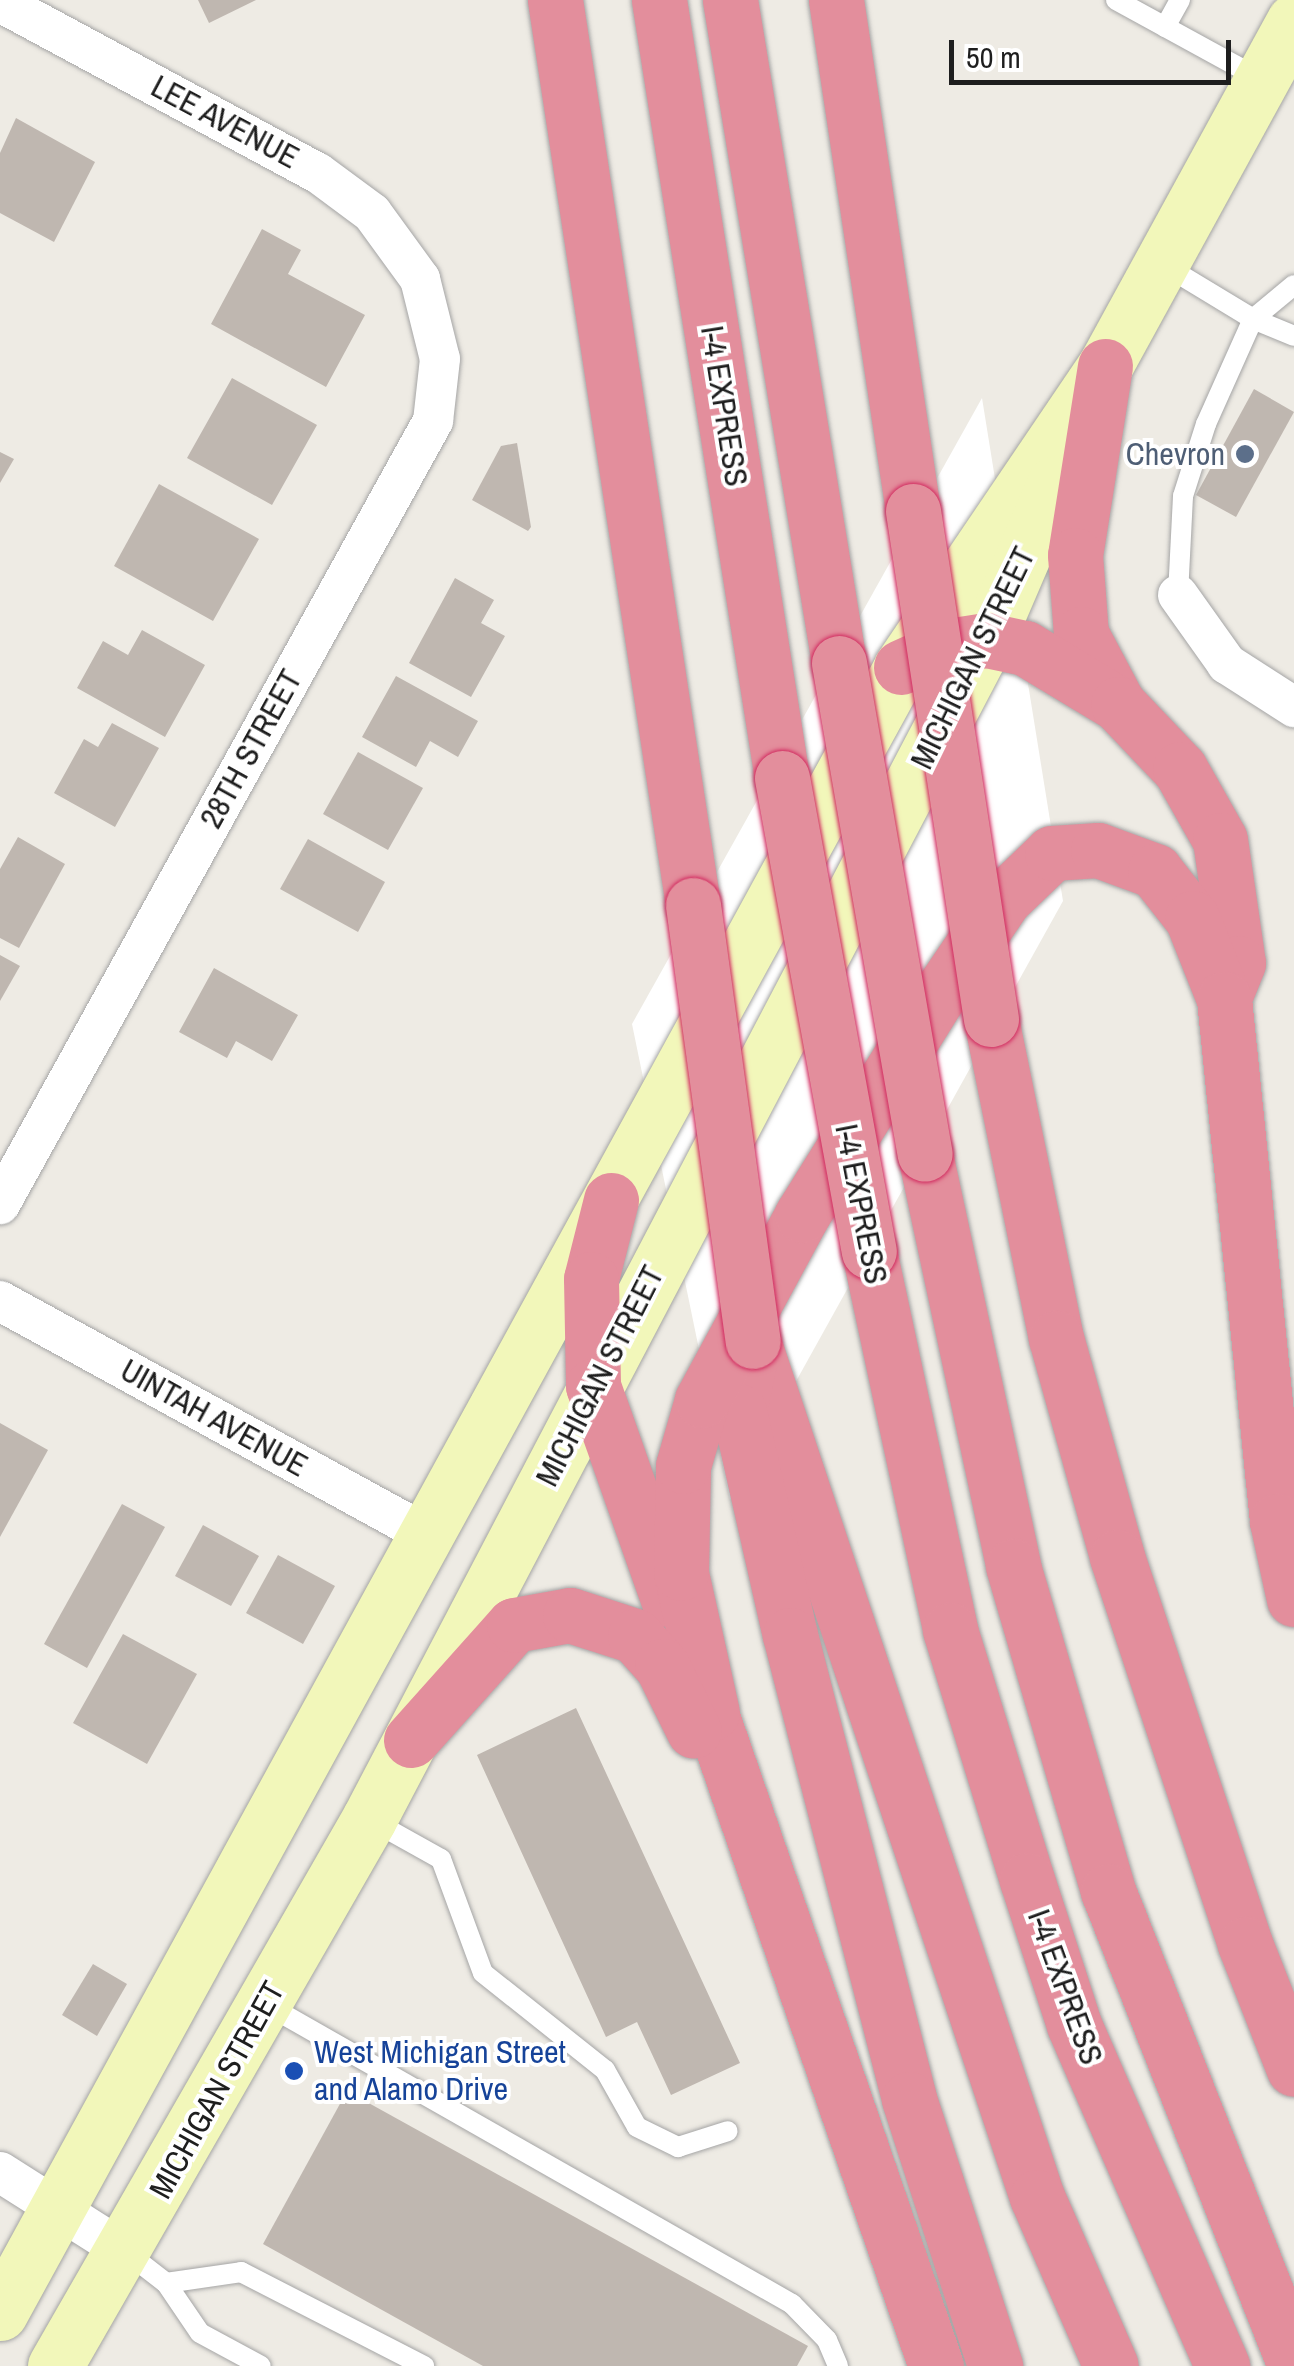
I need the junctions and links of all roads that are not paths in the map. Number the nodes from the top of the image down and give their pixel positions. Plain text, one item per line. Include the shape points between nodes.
1 (555, 0) edge
2 (660, 0) edge
3 (730, 0) edge
4 (836, 0) edge
5 (1116, 0) edge
6 (1180, 0) edge
7 (0, 2) edge
8 (1294, 22) edge
9 (1165, 27) junction
10 (1262, 80) junction
11 (1161, 263) junction
12 (420, 279) joint
13 (1294, 285) edge
14 (1253, 319) junction
15 (1294, 336) edge
16 (1105, 366) junction
17 (1178, 595) joint
18 (987, 640) junction
19 (901, 667) junction
20 (1118, 704) junction
21 (1294, 707) edge
22 (1224, 999) junction
23 (611, 1200) junction
24 (0, 1204) edge
25 (0, 1301) edge
26 (754, 1341) junction
27 (594, 1386) junction
28 (428, 1535) junction
29 (1294, 1599) edge
30 (712, 1713) junction
31 (411, 1740) junction
32 (369, 1819) junction
33 (802, 1987) junction
34 (266, 2004) junction
35 (1294, 2069) edge
36 (728, 2131) dead end
37 (0, 2172) edge
38 (58, 2204) junction
39 (146, 2267) junction
40 (0, 2312) edge
41 (1294, 2363) edge
42 (55, 2366) edge
43 (261, 2366) edge
44 (424, 2366) edge
45 (838, 2366) edge
46 (936, 2366) edge
47 (995, 2366) edge
48 (1111, 2366) edge
49 (1222, 2366) edge

1 - 26 highway, bridge
2 - 49 highway, I-4 EXPRESS, bridge via 782,778 869,1250 950,1630 1074,2024
3 - 41 highway, bridge via 925,1154 1012,1566 1108,1890
4 - 35 highway, bridge via 991,1019 1056,1338 1117,1557 1239,1926
5 - 9 lane
6 - 9 lane
7 - 12 street, LEE AVENUE via 318,172 372,213
8 - 10 main road, MICHIGAN STREET
9 - 10 lane
10 - 11 main road, MICHIGAN STREET
11 - 14 lane
11 - 16 main road, MICHIGAN STREET
12 - 24 street, 28TH STREET via 440,359 433,421
13 - 14 lane
14 - 15 lane
14 - 17 lane via 1206,424 1183,496
16 - 18 main road, MICHIGAN STREET
16 - 19 main road, MICHIGAN STREET
16 - 20 highway via 1075,555 1081,634
17 - 21 street via 1227,664
18 - 19 highway via 948,646
18 - 20 highway via 1024,648
18 - 27 main road, MICHIGAN STREET
19 - 23 main road, MICHIGAN STREET
20 - 22 highway via 1180,768 1220,840 1238,963
22 - 29 highway via 1277,1521
22 - 30 highway via 1192,918 1155,872 1098,850 1052,854 1004,899 802,1215 702,1400 683,1466 681,1573
23 - 27 highway via 592,1280
23 - 28 main road, MICHIGAN STREET
25 - 28 street, UINTAH AVENUE
26 - 47 highway via 739,1411 790,1635 908,2100
26 - 48 highway via 1037,2198
27 - 30 highway
27 - 31 main road, MICHIGAN STREET
28 - 38 main road, MICHIGAN STREET
30 - 33 highway
31 - 32 main road, MICHIGAN STREET
31 - 33 highway via 514,1626 570,1615 635,1636 680,1702
32 - 34 main road, MICHIGAN STREET
32 - 36 lane via 441,1859 483,1972 605,2070 637,2127 678,2147
33 - 46 highway
34 - 39 main road, MICHIGAN STREET
34 - 45 lane via 792,2304 827,2340
37 - 38 street
38 - 39 street
38 - 40 main road, MICHIGAN STREET
39 - 42 main road, MICHIGAN STREET
39 - 43 lane via 200,2333
39 - 44 lane via 241,2272

